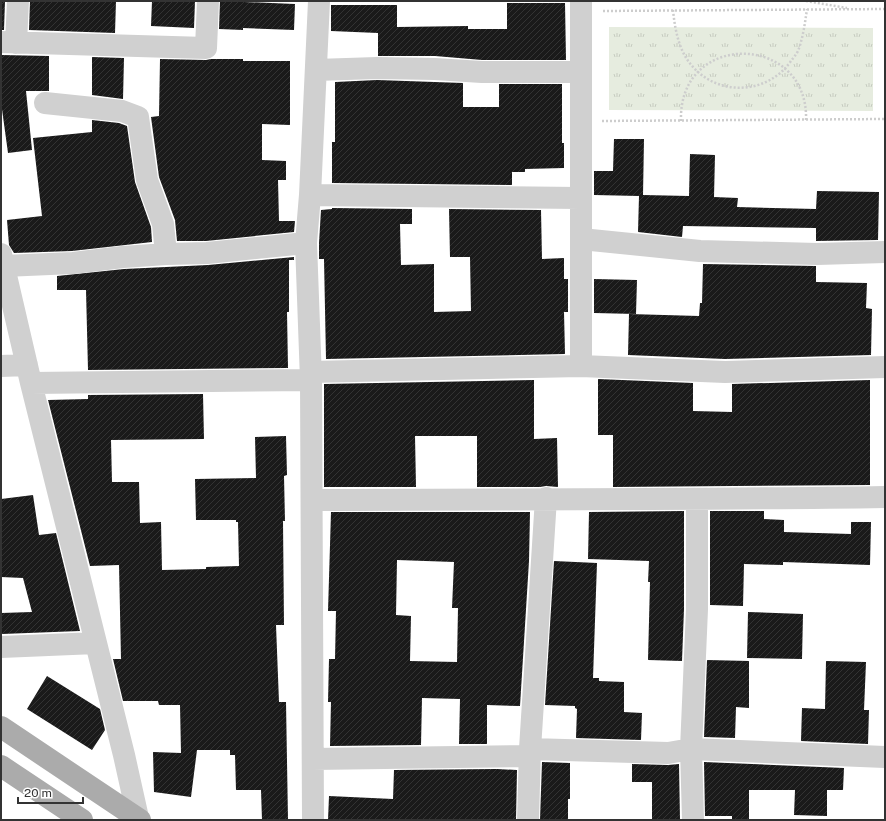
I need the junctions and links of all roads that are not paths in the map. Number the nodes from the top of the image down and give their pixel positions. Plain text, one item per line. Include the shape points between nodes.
1 (18, 1) edge
2 (208, 1) edge
3 (319, 1) edge
4 (581, 6) edge
5 (9, 43) edge
6 (316, 70) junction
7 (581, 72) junction
8 (46, 103) dead end
9 (310, 195) junction
10 (580, 198) junction
11 (581, 239) junction
12 (306, 243) junction
13 (885, 252) edge
14 (166, 254) junction
15 (2, 260) edge
16 (1, 366) edge
17 (582, 366) junction
18 (885, 367) edge
19 (29, 374) junction
20 (311, 376) junction
21 (885, 497) edge
22 (546, 498) junction
23 (312, 500) junction
24 (697, 500) junction
25 (96, 643) junction
26 (1, 647) edge
27 (1, 727) edge
28 (691, 749) junction
29 (530, 753) junction
30 (885, 757) edge
31 (313, 759) junction
32 (1, 766) edge
33 (139, 819) edge
34 (82, 820) edge
35 (313, 820) edge
36 (528, 820) edge
37 (692, 820) edge

1 - 5 street
2 - 5 street via 206,48
3 - 6 street
4 - 7 street
6 - 7 street via 377,68
6 - 9 street
7 - 10 street
8 - 14 street via 122,111 138,118 148,180 163,224
9 - 10 street
9 - 12 street
10 - 11 street
11 - 13 street via 700,251 817,254
11 - 17 street
12 - 14 street via 207,253
12 - 20 street
14 - 15 street via 73,263
15 - 19 street
16 - 19 street
17 - 18 street via 725,372
17 - 20 street
19 - 20 street
19 - 25 street
20 - 23 street
21 - 24 street
22 - 23 street
22 - 24 street
22 - 29 street
23 - 31 street
24 - 28 street via 697,610
25 - 26 street
25 - 33 street
27 - 33 main road
28 - 29 street via 668,753
28 - 30 street
28 - 37 street
29 - 31 street
29 - 36 street
31 - 35 street
32 - 34 main road

